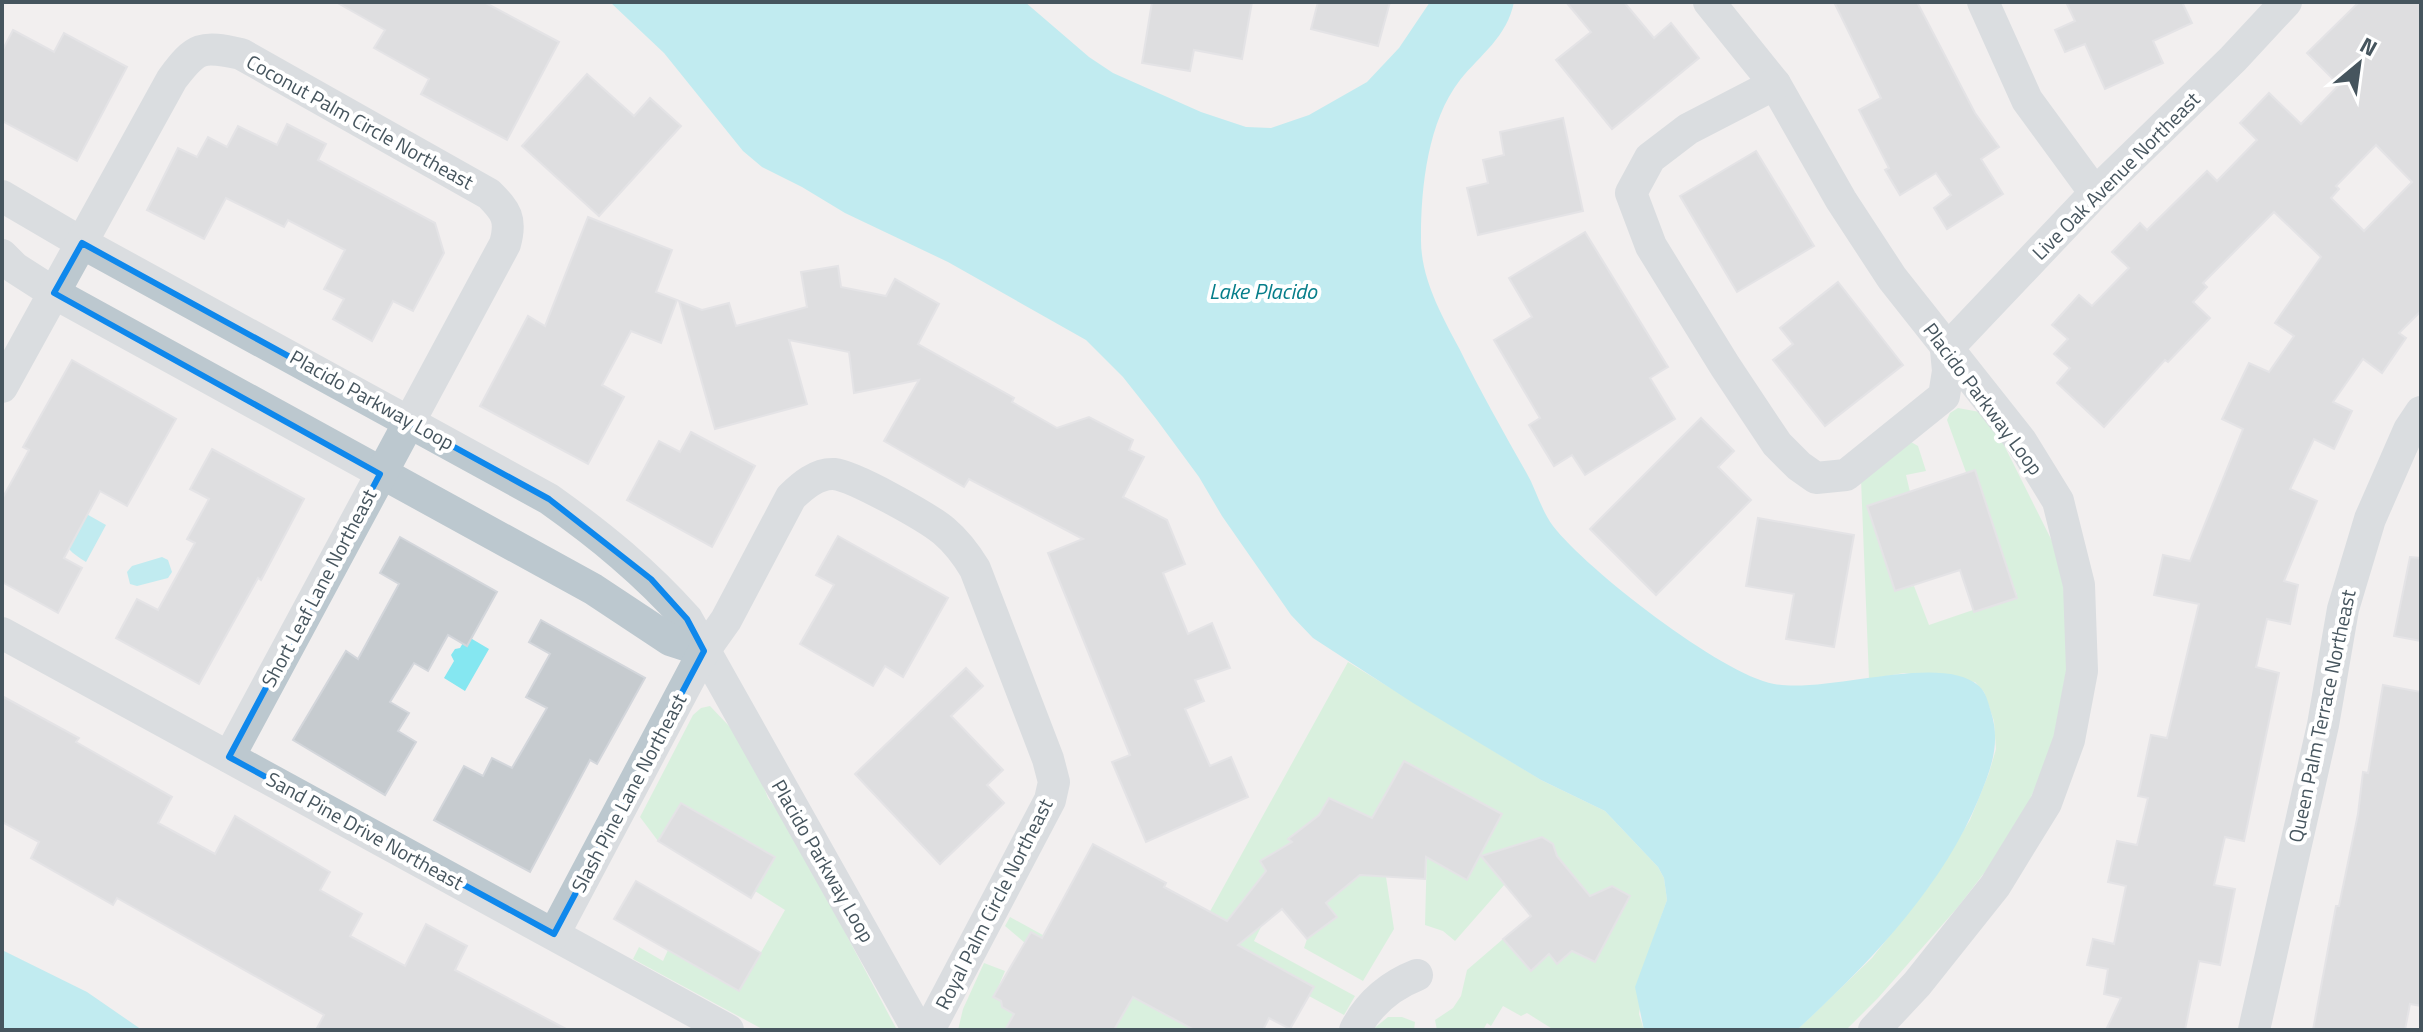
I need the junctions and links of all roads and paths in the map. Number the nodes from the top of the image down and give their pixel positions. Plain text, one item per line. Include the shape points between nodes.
1 (1709, 2) edge
2 (1983, 2) edge
3 (2286, 2) edge
4 (1775, 84) junction
5 (2095, 193) junction
6 (2, 196) edge
7 (82, 243) junction
8 (2, 255) edge
9 (54, 293) junction
10 (1946, 350) junction
11 (2, 387) edge
12 (2421, 412) edge
13 (408, 420) junction
14 (379, 474) junction
15 (2, 633) edge
16 (704, 651) junction
17 (229, 757) junction
18 (554, 934) junction
19 (1417, 975) dead end
20 (1889, 1025) edge
21 (728, 1030) edge
22 (918, 1030) edge
23 (929, 1030) edge
24 (1355, 1030) edge
25 (2254, 1030) edge

1 - 4 street, Placido Parkway Loop
2 - 5 street via 2027,100
3 - 5 street, Live Oak Avenue Northeast
4 - 10 street, Placido Parkway Loop via 1850,213
4 - 10 street via 1659,150 1631,193 1651,246 1725,366 1777,444 1816,478 1846,475 1944,396
5 - 10 street, Live Oak Avenue Northeast
6 - 7 street, Placido Parkway Loop
7 - 9 street
7 - 13 street, Placido Parkway Loop
7 - 13 street, Coconut Palm Circle Northeast via 191,54 215,48 241,54 489,194 504,209 510,228 505,244
8 - 9 street
9 - 11 street
9 - 14 street
10 - 20 street, Placido Parkway Loop via 2021,441 2058,501 2079,585 2082,671 2069,740 2046,803 1995,886
12 - 25 street, Queen Palm Terrace Northeast via 2370,519 2343,609 2323,725
13 - 14 street, Short Leaf Lane Northeast
13 - 16 street, Placido Parkway Loop via 549,499 599,535 660,589 687,619
14 - 16 street via 593,589 670,640
14 - 17 street, Short Leaf Lane Northeast
15 - 17 street, Sand Pine Drive Northeast
16 - 18 street, Slash Pine Lane Northeast
16 - 22 street, Placido Parkway Loop
16 - 23 street, Royal Palm Circle Northeast via 791,497 807,482 832,474 859,482 941,529 975,569 1054,782 1050,800
17 - 18 street, Sand Pine Drive Northeast
18 - 21 street, Sand Pine Drive Northeast
19 - 24 street via 1395,983 1365,1011

